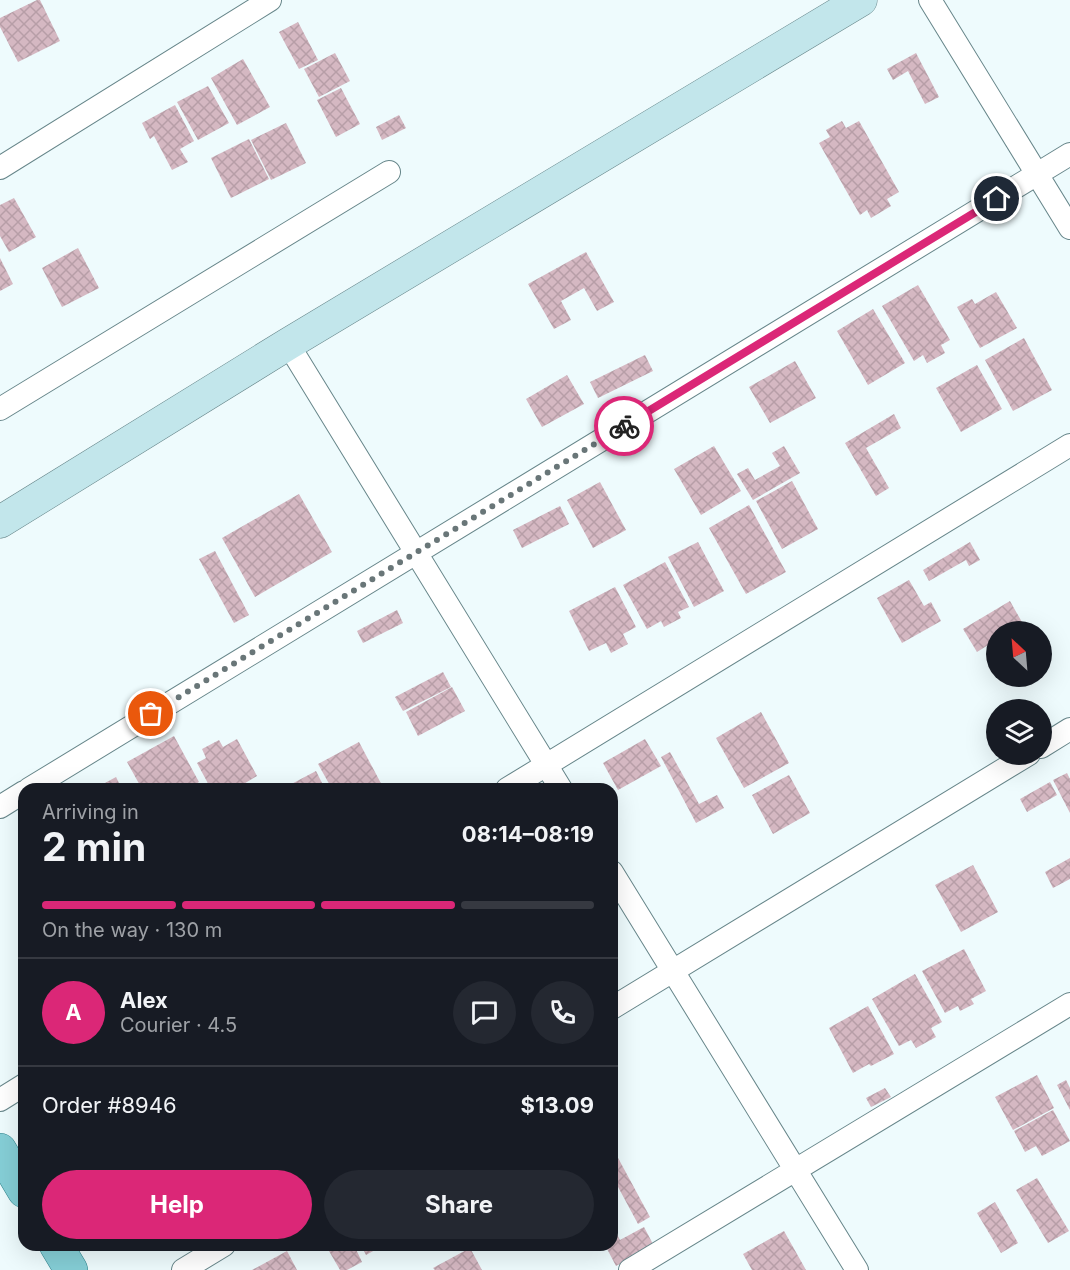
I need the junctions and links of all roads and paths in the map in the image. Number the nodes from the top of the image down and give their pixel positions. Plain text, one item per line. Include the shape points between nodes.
1 (270, 0) edge
2 (861, 0) edge
3 (930, 0) edge
4 (1070, 154) edge
5 (0, 168) edge
6 (389, 172) dead end
7 (1037, 174) junction
8 (1070, 228) edge
9 (288, 344) junction
10 (0, 409) edge
11 (1070, 445) edge
12 (0, 522) edge
13 (416, 553) junction
14 (1070, 729) edge
15 (1052, 740) edge
16 (546, 765) junction
17 (1011, 765) edge
18 (39, 783) edge
19 (517, 783) edge
20 (557, 783) edge
21 (18, 796) edge
22 (0, 807) edge
23 (618, 882) edge
24 (673, 971) junction
25 (618, 1004) edge
26 (1070, 1004) edge
27 (18, 1089) edge
28 (0, 1100) edge
29 (0, 1150) edge
30 (796, 1170) junction
31 (18, 1181) edge
32 (60, 1251) edge
33 (214, 1251) edge
34 (71, 1270) edge
35 (183, 1270) edge
36 (630, 1270) edge
37 (857, 1270) edge

1 - 5 street
2 - 9 main road
3 - 7 street
4 - 7 street
6 - 10 street
7 - 8 street
7 - 13 street
9 - 12 main road
9 - 13 street
11 - 16 street
13 - 16 street
13 - 18 street
14 - 15 street
16 - 19 street
16 - 20 street
17 - 24 street
21 - 22 street
23 - 24 street
24 - 25 street
24 - 30 street
26 - 30 street
27 - 28 street
29 - 31 main road
30 - 36 street
30 - 37 street
32 - 34 main road
33 - 35 street

